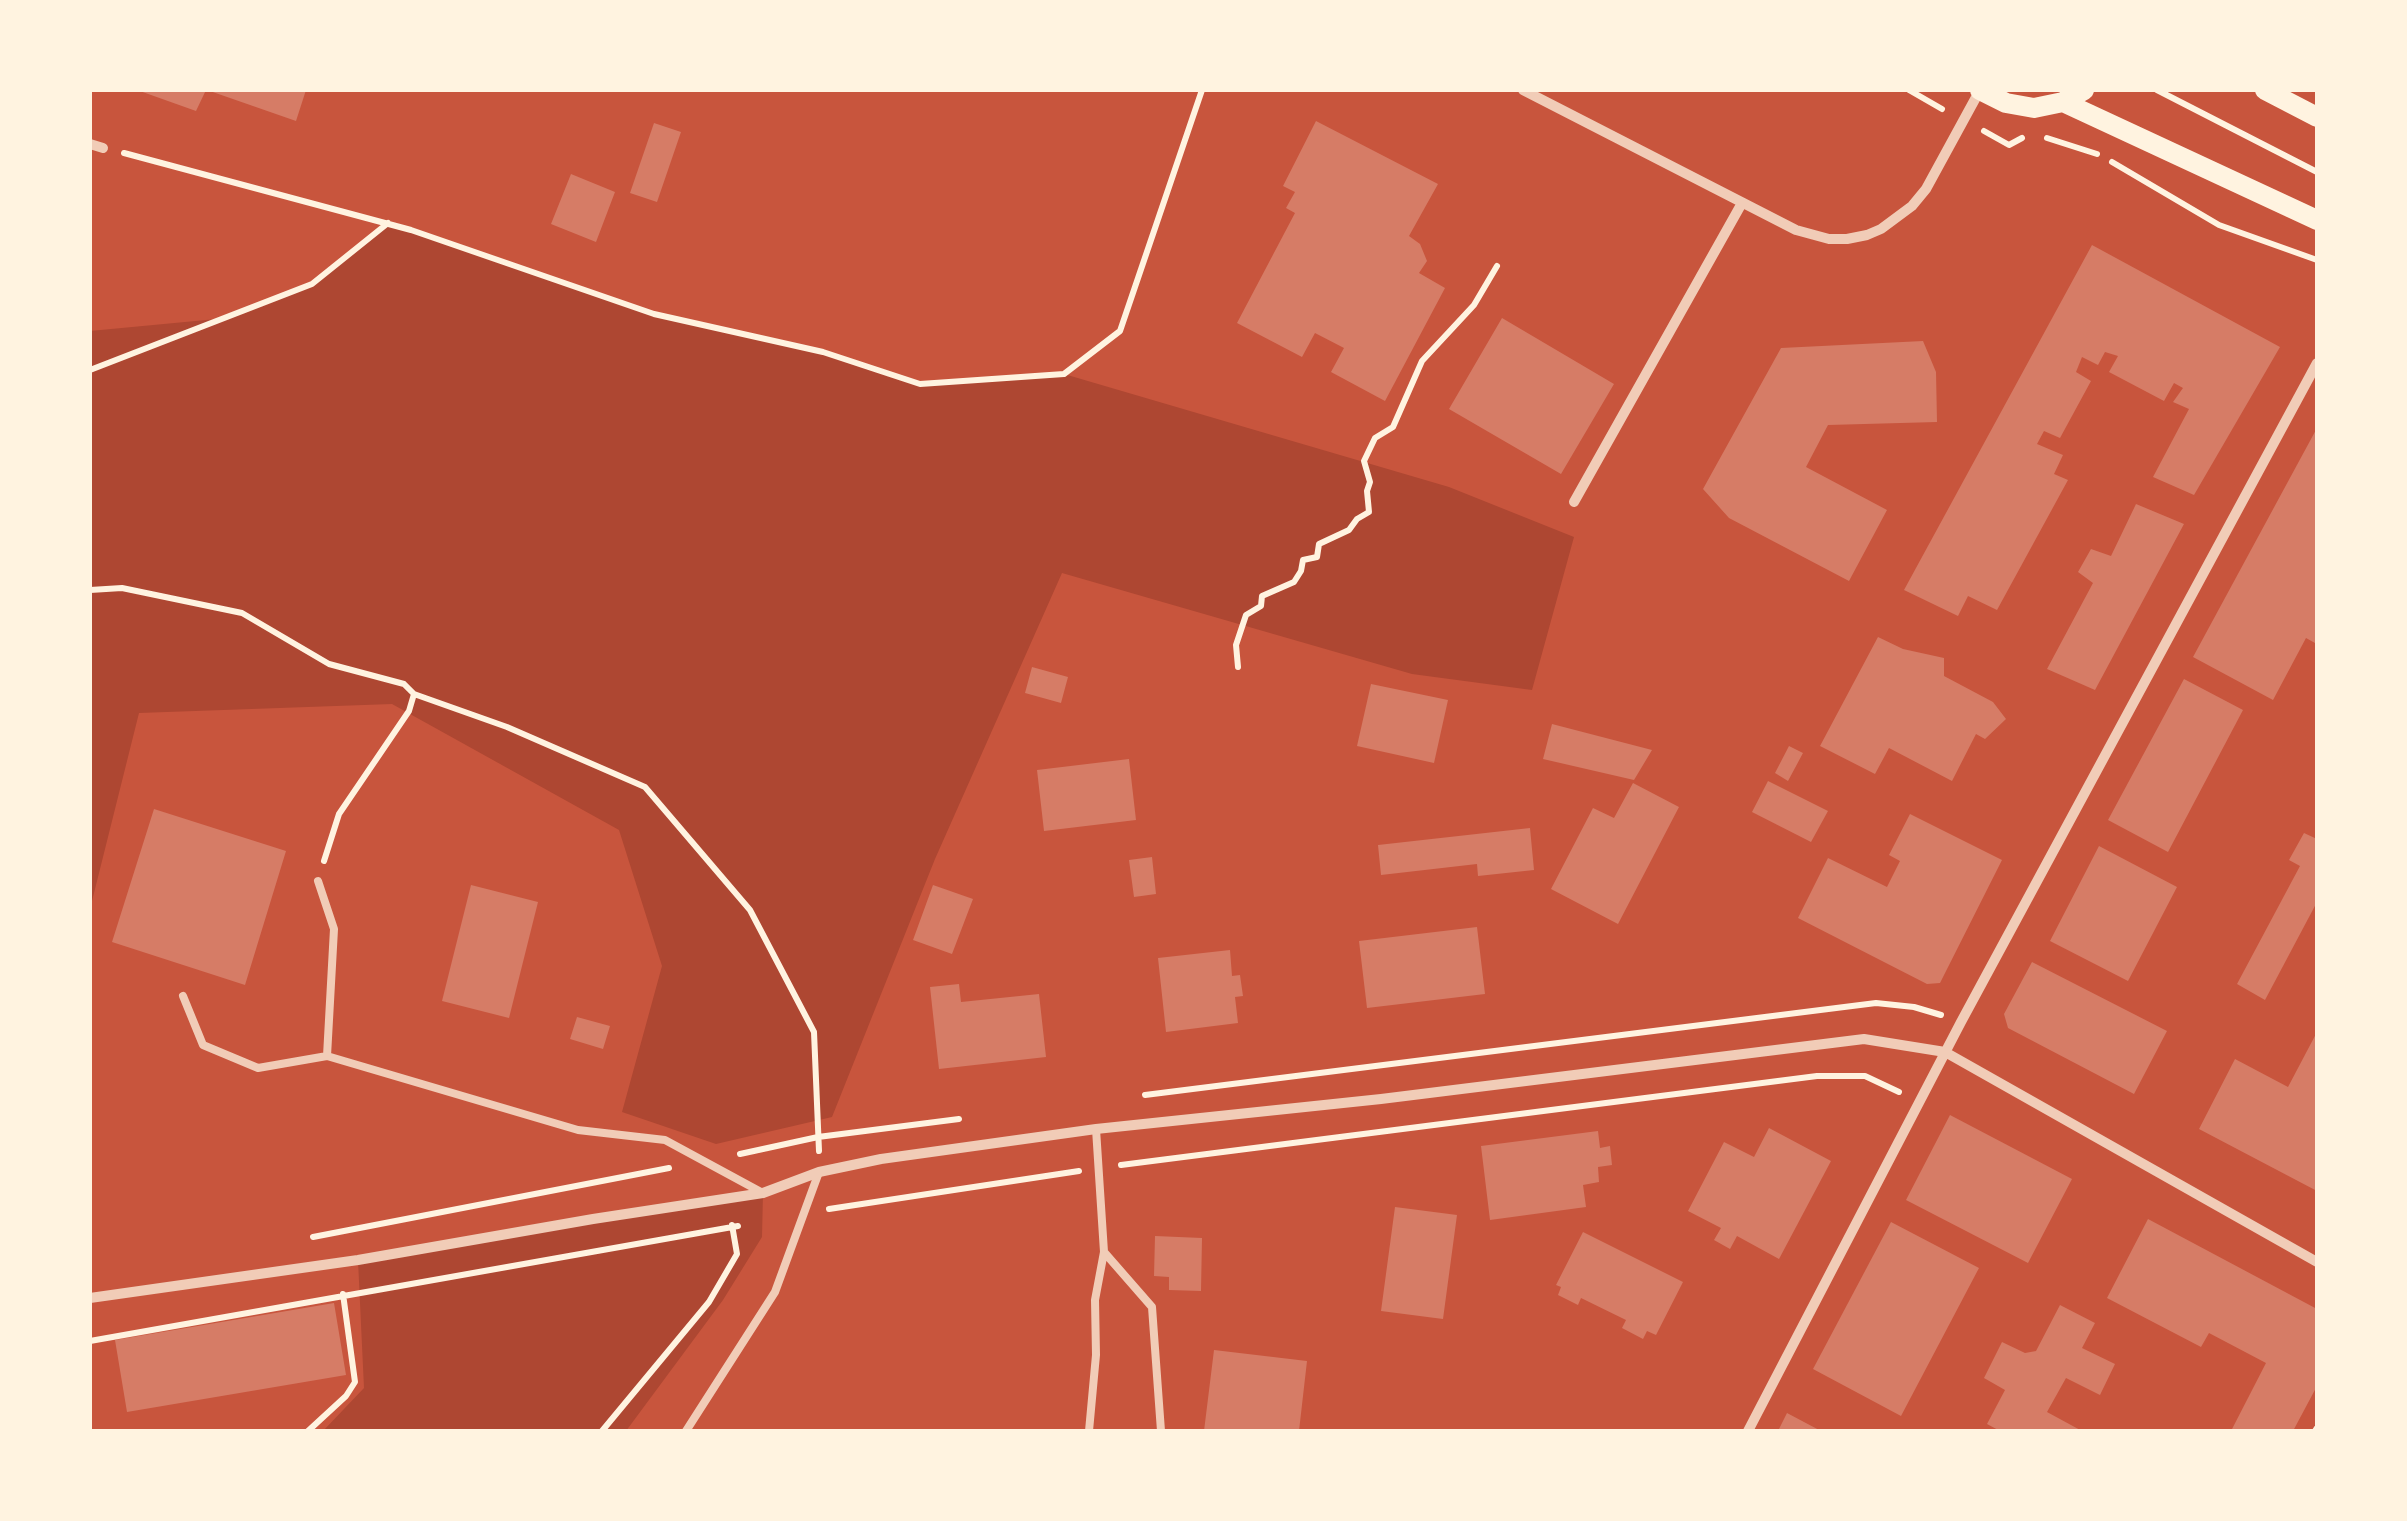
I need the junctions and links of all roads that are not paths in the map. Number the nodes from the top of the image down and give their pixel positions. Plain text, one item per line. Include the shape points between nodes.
1 (1523, 90) edge
2 (1980, 90) edge
3 (2084, 90) edge
4 (2265, 90) edge
5 (2063, 102) junction
6 (2317, 117) edge
7 (90, 144) edge
8 (103, 148) road end
9 (1742, 203) junction
10 (2317, 220) edge
11 (2317, 363) edge
12 (1574, 502) dead end
13 (318, 881) road end
14 (183, 996) dead end
15 (1945, 1052) junction
16 (327, 1056) junction
17 (1096, 1128) junction
18 (820, 1172) junction
19 (764, 1193) junction
20 (1104, 1252) junction
21 (2317, 1262) edge
22 (90, 1298) edge
23 (686, 1431) edge
24 (1088, 1431) edge
25 (1161, 1431) edge
26 (1748, 1431) edge

1 - 9 street
2 - 5 main road via 2020,106
2 - 9 street via 1926,189 1904,213 1868,235 1828,238 1796,230
3 - 5 main road
4 - 6 main road
5 - 10 main road
7 - 8 street
9 - 12 street
11 - 15 street
13 - 16 lane via 334,929
14 - 16 lane via 203,1044 258,1068
15 - 17 street via 1864,1039
15 - 21 street
15 - 26 street
16 - 19 lane via 578,1130 665,1140
17 - 18 street
17 - 20 lane
18 - 19 street
18 - 23 lane via 775,1292
19 - 22 street
20 - 24 lane
20 - 25 lane via 1152,1307

